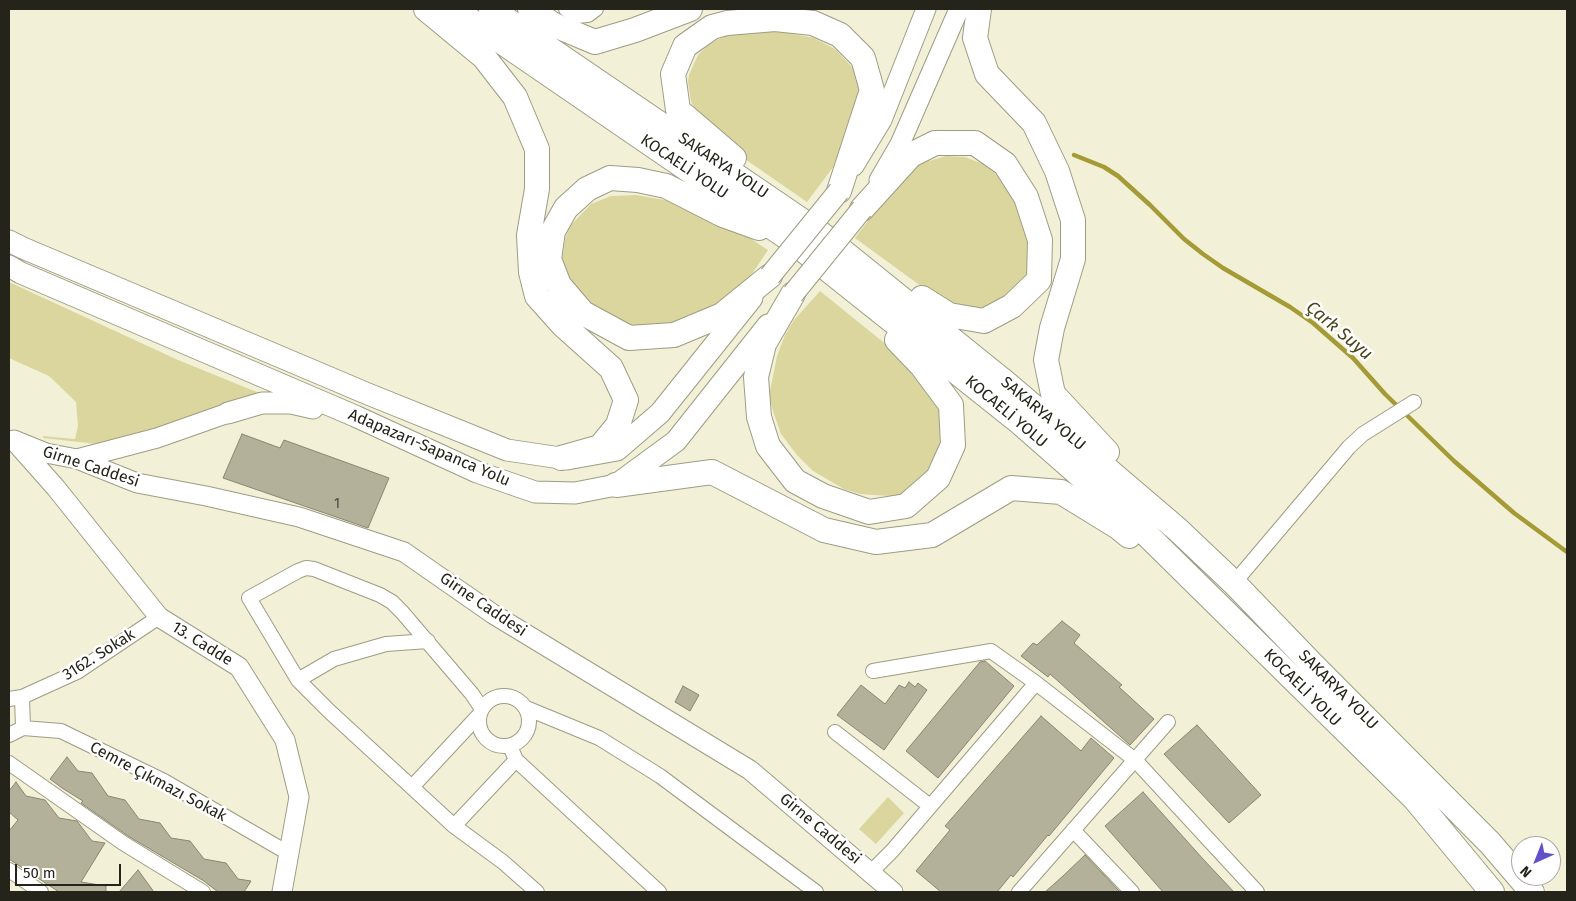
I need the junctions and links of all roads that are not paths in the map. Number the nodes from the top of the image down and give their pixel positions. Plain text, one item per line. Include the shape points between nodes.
1 (426, 9) edge
2 (454, 9) edge
3 (491, 9) edge
4 (530, 9) edge
5 (566, 9) edge
6 (596, 9) edge
7 (690, 9) edge
8 (926, 9) edge
9 (959, 9) edge
10 (979, 9) edge
11 (839, 191) junction
12 (862, 209) junction
13 (824, 236) junction
14 (791, 240) junction
15 (9, 241) edge
16 (9, 266) edge
17 (833, 274) junction
18 (770, 276) junction
19 (793, 294) junction
20 (1414, 402) dead end
21 (228, 413) joint
22 (354, 416) junction
23 (11, 439) edge
24 (561, 458) junction
25 (77, 459) junction
26 (616, 485) junction
27 (1177, 529) junction
28 (1234, 583) junction
29 (159, 617) junction
30 (428, 641) junction
31 (873, 671) dead end
32 (298, 680) junction
33 (1036, 683) junction
34 (1298, 684) junction
35 (15, 698) edge
36 (526, 708) junction
37 (480, 712) junction
38 (1168, 722) dead end
39 (23, 728) junction
40 (835, 732) dead end
41 (9, 735) edge
42 (510, 746) junction
43 (516, 760) junction
44 (1135, 760) junction
45 (9, 763) edge
46 (412, 787) junction
47 (930, 806) junction
48 (454, 826) junction
49 (1073, 830) junction
50 (288, 853) junction
51 (9, 870) edge
52 (871, 872) junction
53 (40, 892) edge
54 (203, 892) edge
55 (282, 892) edge
56 (537, 892) edge
57 (659, 892) edge
58 (816, 892) edge
59 (894, 892) edge
60 (1019, 892) edge
61 (1132, 892) edge
62 (1257, 892) edge
63 (1492, 892) edge
64 (1532, 892) edge

1 - 24 highway via 484,57 514,97 537,149 537,189 529,234 531,272 537,296 563,325 611,368 626,400 618,425 600,447
2 - 14 highway, KOCAELİ YOLU
3 - 13 highway, SAKARYA YOLU
4 - 7 highway via 552,24 595,42
5 - 6 street via 576,16 588,15
8 - 11 street via 882,120
9 - 12 street via 900,144
10 - 27 highway via 975,38 987,74 1034,123 1057,171 1073,220 1073,259 1046,360 1053,394
11 - 13 highway via 872,90 863,58 840,35 814,23 775,19 712,27 685,46 673,74 678,110
11 - 18 main road, Adapazarı-Sapanca Yolu, bridge
12 - 13 highway via 911,155 935,143 975,143 1005,164 1026,197 1040,240 1039,280 1012,306 984,321 949,315
12 - 19 main road, Adapazarı-Sapanca Yolu, bridge
13 - 27 highway, SAKARYA YOLU via 1001,379
14 - 17 highway, KOCAELİ YOLU
14 - 18 highway via 723,215 666,186 610,178 586,189 566,208 553,231 549,260 559,285 582,313 629,338 674,335 722,315
15 - 24 main road, Adapazarı-Sapanca Yolu via 507,450
16 - 22 main road, Adapazarı-Sapanca Yolu
17 - 19 highway via 922,366 951,405 953,445 938,478 906,506 869,512 823,496 795,481 768,446 759,417 756,377 764,344
17 - 34 highway, KOCAELİ YOLU via 1018,420 1131,520
18 - 24 main road, Adapazarı-Sapanca Yolu via 660,413 617,450
19 - 26 main road, Adapazarı-Sapanca Yolu via 676,441
20 - 28 street via 1363,434
21 - 22 main road via 262,403 291,403
21 - 25 street via 156,438
22 - 26 main road, Adapazarı-Sapanca Yolu via 477,472 535,492 575,493
23 - 25 street, Girne Caddesi via 46,453
23 - 29 street, 13. Cadde via 56,488
25 - 52 street, Girne Caddesi via 136,483 299,517 404,552 493,614 750,770
26 - 34 highway via 712,472 824,530 876,542 932,535 1011,488 1061,492 1118,527
27 - 28 highway, SAKARYA YOLU
28 - 64 highway, SAKARYA YOLU via 1490,843
29 - 35 street, 3162. Sokak via 77,672
29 - 50 street, 13. Cadde via 239,667 285,740 299,797
30 - 32 street via 386,644 360,651 334,659
30 - 32 street via 392,602 306,568 249,598
30 - 37 street via 472,694
31 - 33 street via 991,651
32 - 46 street
33 - 44 street
33 - 47 street
34 - 63 highway, KOCAELİ YOLU via 1415,799
35 - 39 street
36 - 37 street via 520,701 505,696 491,699
36 - 42 street via 530,723 528,731 518,743
36 - 58 street via 599,738 660,776
37 - 42 street via 480,729 488,741 502,747
37 - 46 street
38 - 44 street
39 - 41 street
39 - 50 street, Cemre Çıkmazı Sokak via 61,731 164,781
40 - 47 street
42 - 43 street
43 - 48 street
43 - 57 street
44 - 49 street
44 - 62 street
45 - 54 street via 123,843
46 - 48 street
47 - 52 street
48 - 56 street
49 - 60 street
49 - 61 street
50 - 55 street, 13. Cadde
51 - 53 street
52 - 59 street, Girne Caddesi

